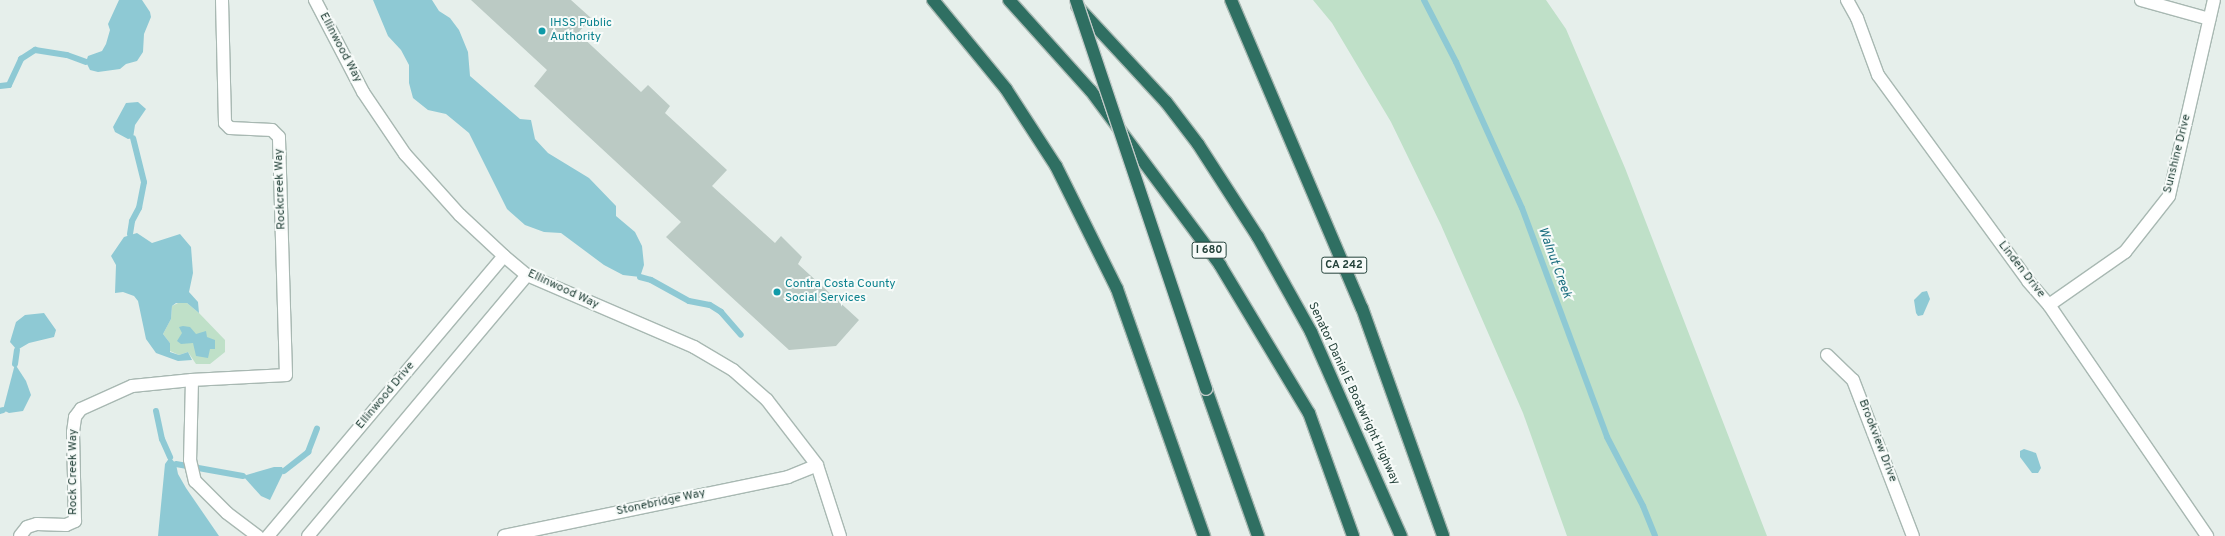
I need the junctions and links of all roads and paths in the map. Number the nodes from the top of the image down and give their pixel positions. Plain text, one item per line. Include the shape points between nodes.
1 (222, 0) edge
2 (315, 0) edge
3 (933, 0) edge
4 (1009, 0) edge
5 (1071, 0) edge
6 (1076, 0) edge
7 (1231, 0) edge
8 (1847, 0) edge
9 (2141, 0) edge
10 (2214, 0) edge
11 (2209, 19) junction
12 (504, 256) junction
13 (527, 275) junction
14 (2049, 305) junction
15 (1827, 355) dead end
16 (286, 375) joint
17 (192, 380) junction
18 (817, 465) junction
19 (20, 536) edge
20 (258, 536) edge
21 (268, 536) edge
22 (308, 536) edge
23 (504, 536) edge
24 (840, 536) edge
25 (1204, 536) edge
26 (1258, 536) edge
27 (1353, 536) edge
28 (1402, 536) edge
29 (1443, 536) edge
30 (1913, 536) edge
31 (2207, 536) edge

1 - 16 street, Rockcreek Way via 225,123 230,128 272,130 279,137
2 - 12 street, Ellinwood Way via 363,92 406,154 460,215
3 - 25 highway via 1006,89 1056,166 1117,289
4 - 27 highway, I 680 via 1092,91 1220,265 1308,413
5 - 28 highway, Senator Daniel E Boatwright Highway via 1166,102 1198,144 1258,237 1312,332
6 - 26 highway, bridge
7 - 29 highway, CA 242 via 1362,308
8 - 14 street, Linden Drive via 1857,18 1878,76 2028,282
9 - 11 street
10 - 11 street, Sunshine Drive
11 - 14 street, Sunshine Drive via 2169,196 2125,252
12 - 13 street, Ellinwood Way
12 - 21 street, Ellinwood Drive
13 - 18 street, Ellinwood Way via 694,347 733,370 767,400
13 - 22 street
14 - 31 street, Linden Drive
15 - 30 street, Brookview Drive via 1853,380
16 - 17 street, Rock Creek Way
17 - 19 street, Rock Creek Way via 132,386 81,409 76,417 73,432 75,521 66,525 37,524 27,527
17 - 20 street via 190,460 195,481 227,513
18 - 23 street, Stonebridge Way via 788,477
18 - 24 street, Ellinwood Way

